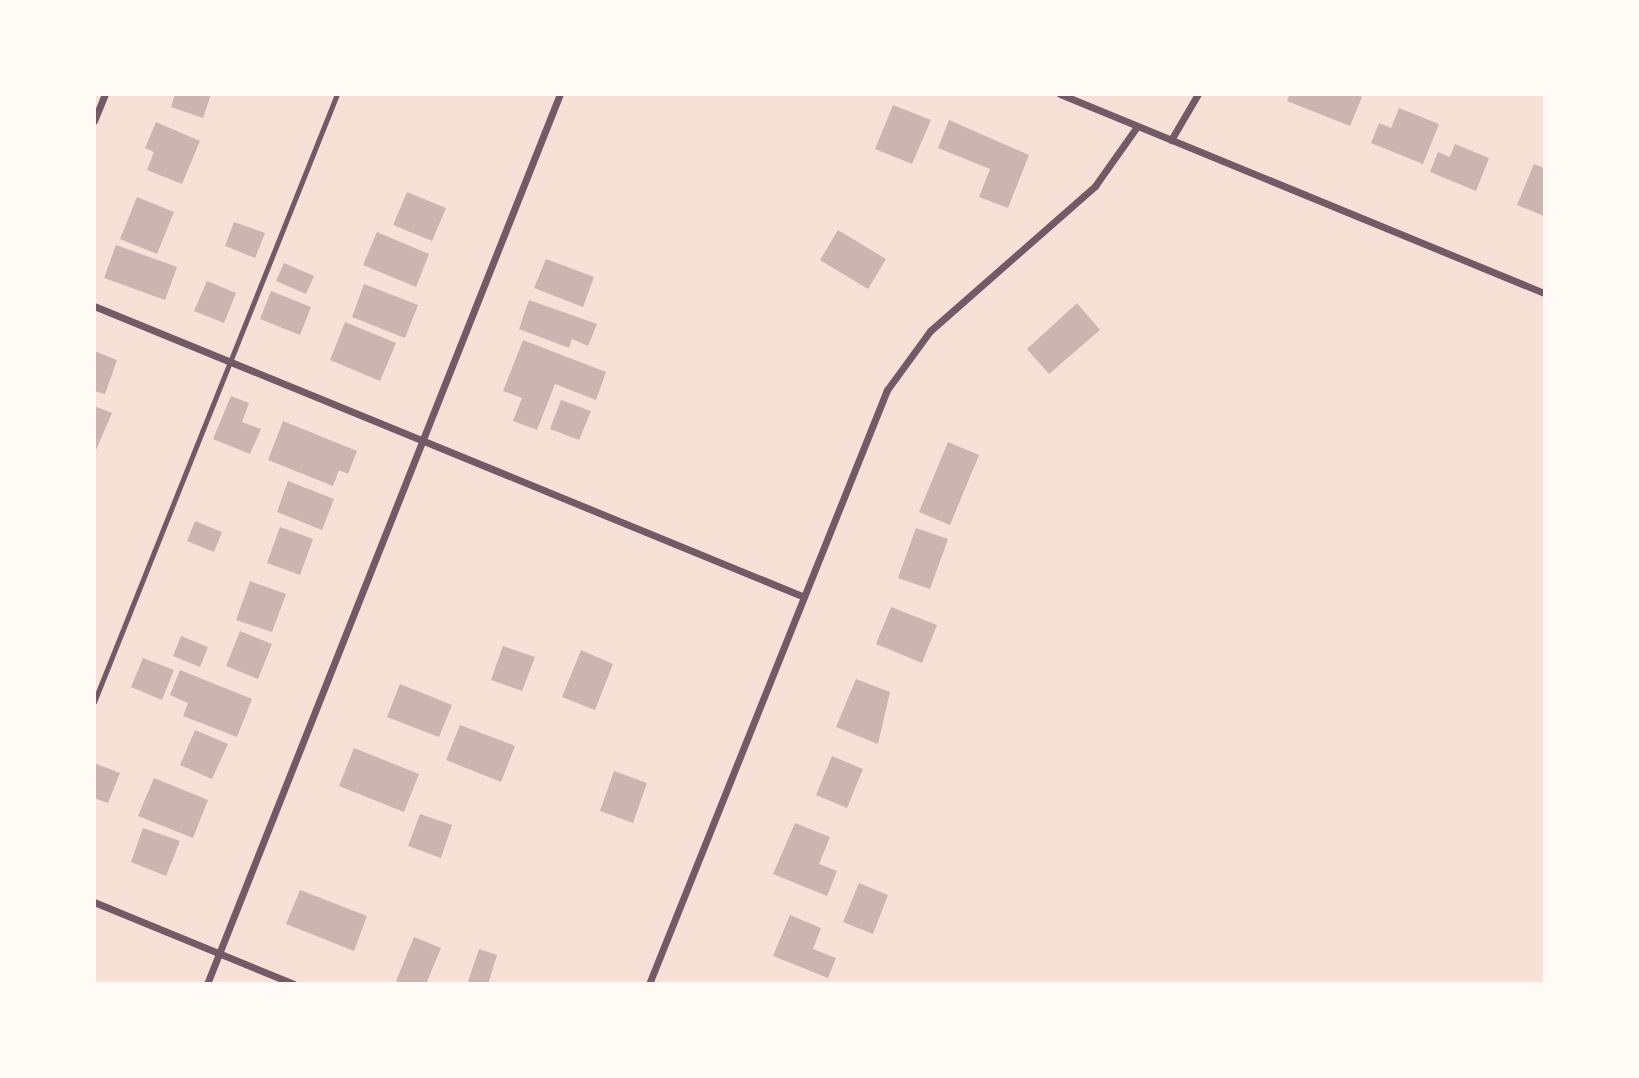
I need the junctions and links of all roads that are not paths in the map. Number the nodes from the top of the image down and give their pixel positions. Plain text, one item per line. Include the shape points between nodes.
1 (105, 94) edge
2 (337, 94) edge
3 (560, 94) edge
4 (1060, 94) edge
5 (1198, 94) edge
6 (94, 121) edge
7 (1136, 128) junction
8 (1171, 140) junction
9 (1545, 293) edge
10 (94, 306) edge
11 (228, 363) junction
12 (422, 443) junction
13 (802, 596) junction
14 (94, 702) edge
15 (94, 902) edge
16 (220, 951) junction
17 (207, 984) edge
18 (294, 984) edge
19 (649, 984) edge

1 - 6 street
2 - 11 lane
3 - 12 street
4 - 7 street
5 - 8 street
7 - 8 street
7 - 13 street via 1095,186 908,356 863,441
8 - 9 street
10 - 11 street
11 - 12 street
11 - 14 lane
12 - 13 street
12 - 16 street
13 - 19 street
15 - 16 street
16 - 17 street
16 - 18 street

